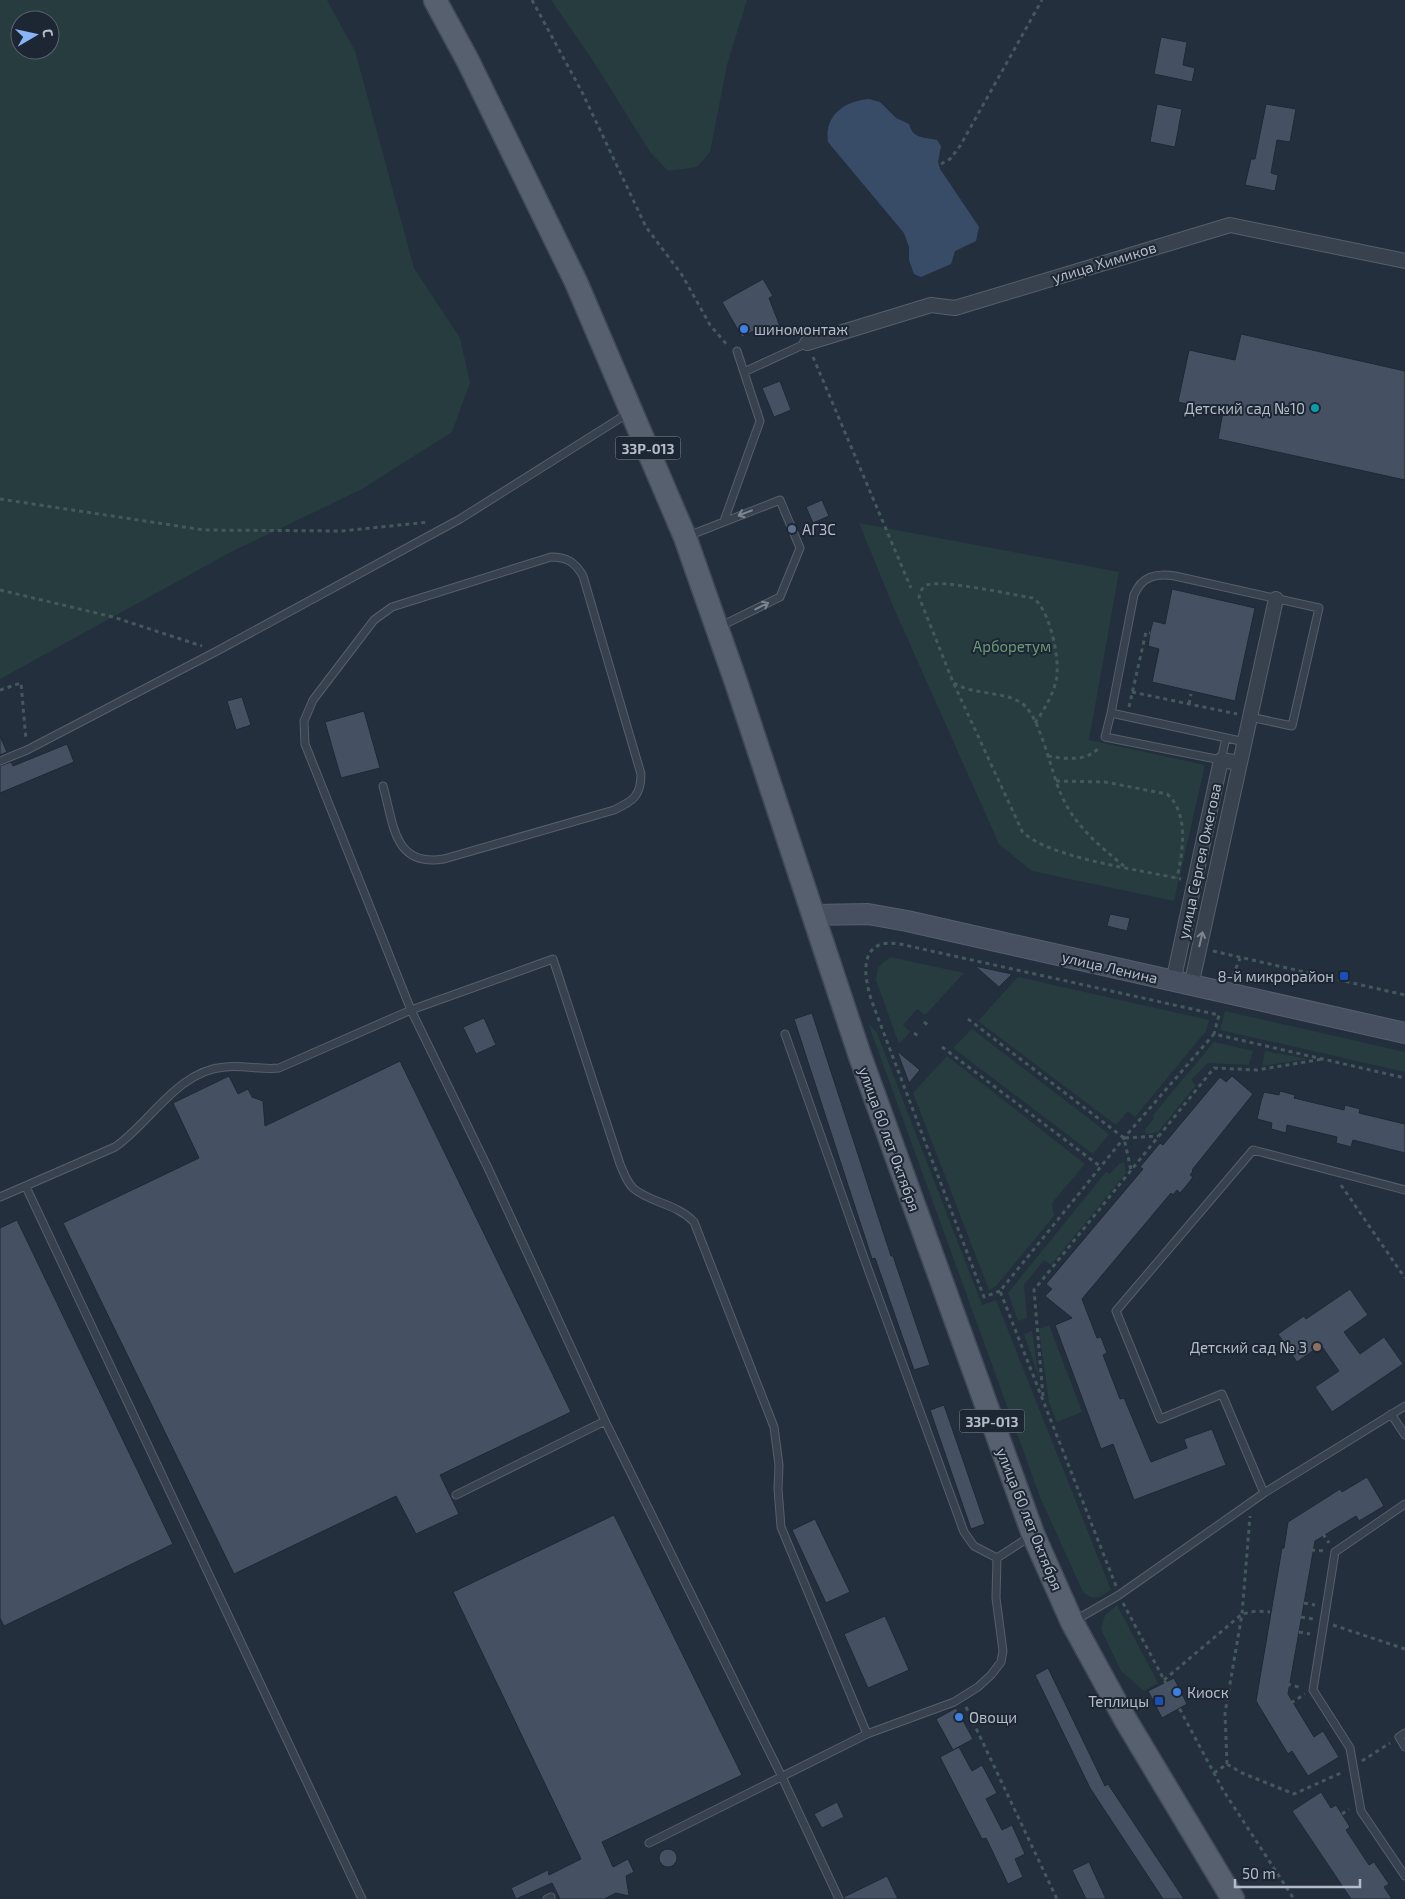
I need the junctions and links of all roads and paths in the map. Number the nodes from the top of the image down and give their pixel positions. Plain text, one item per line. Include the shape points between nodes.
1 (435, 0) edge
2 (532, 0) edge
3 (1042, 0) edge
4 (940, 164) dead end
5 (1405, 261) edge
6 (807, 343) junction
7 (737, 350) joint
8 (744, 372) junction
9 (632, 411) junction
10 (0, 499) edge
11 (724, 521) junction
12 (430, 522) dead end
13 (685, 537) junction
14 (911, 588) dead end
15 (0, 590) edge
16 (1276, 599) junction
17 (718, 628) junction
18 (1150, 633) dead end
19 (217, 651) junction
20 (953, 682) junction
21 (0, 690) edge
22 (1132, 692) junction
23 (1191, 694) dead end
24 (1189, 704) junction
25 (1241, 706) dead end
26 (1138, 711) dead end
27 (1110, 713) junction
28 (1242, 717) junction
29 (1035, 723) junction
30 (1105, 736) junction
31 (1226, 738) junction
32 (1245, 742) junction
33 (27, 750) junction
34 (1048, 756) junction
35 (1221, 760) junction
36 (0, 761) edge
37 (1240, 763) junction
38 (1056, 781) junction
39 (383, 786) dead end
40 (1125, 867) junction
41 (1177, 878) junction
42 (1195, 881) junction
43 (814, 915) junction
44 (1240, 958) dead end
45 (1182, 984) junction
46 (1405, 996) edge
47 (411, 1010) junction
48 (968, 1019) dead end
49 (924, 1022) dead end
50 (929, 1026) dead end
51 (914, 1033) dead end
52 (1405, 1033) edge
53 (785, 1034) dead end
54 (1214, 1034) dead end
55 (920, 1037) dead end
56 (942, 1047) dead end
57 (1326, 1059) dead end
58 (1384, 1072) dead end
59 (1405, 1078) edge
60 (1159, 1136) junction
61 (1124, 1138) junction
62 (1100, 1168) dead end
63 (1131, 1170) junction
64 (1331, 1170) junction
65 (26, 1187) junction
66 (1405, 1190) edge
67 (0, 1197) edge
68 (1405, 1278) edge
69 (1000, 1291) dead end
70 (1043, 1400) dead end
71 (1405, 1406) edge
72 (1391, 1414) junction
73 (605, 1421) junction
74 (1405, 1435) edge
75 (1264, 1493) junction
76 (456, 1495) dead end
77 (1251, 1503) junction
78 (1405, 1504) edge
79 (1033, 1534) junction
80 (996, 1558) junction
81 (1270, 1612) dead end
82 (1242, 1614) junction
83 (1301, 1617) dead end
84 (1072, 1622) junction
85 (1325, 1622) junction
86 (1405, 1649) edge
87 (1164, 1680) dead end
88 (1287, 1684) dead end
89 (1312, 1690) junction
90 (961, 1698) junction
91 (867, 1734) junction
92 (1402, 1735) edge
93 (1405, 1746) edge
94 (1227, 1764) junction
95 (1353, 1767) junction
96 (1214, 1773) dead end
97 (782, 1778) junction
98 (648, 1842) dead end
99 (1405, 1876) edge
100 (362, 1899) edge
101 (839, 1899) edge
102 (1057, 1899) edge
103 (1234, 1899) edge

1 - 9 main road, 33Р-013 via 468,60 576,282
2 - 7 path via 582,92 646,227 682,275 710,325 728,346
3 - 4 path via 960,146 950,159
5 - 6 street, улица Химиков via 1230,225 955,308 931,305
6 - 8 lane
6 - 14 path
7 - 8 lane
8 - 11 lane via 760,421
9 - 13 main road, 33Р-013
9 - 19 lane via 460,519
10 - 12 path via 204,530 342,531
11 - 13 lane
17 -> 11 lane via 780,597 800,548 780,500
13 - 17 main road, 33Р-013
15 - 19 path via 113,616
16 - 27 lane via 1175,576 1158,574 1144,580 1134,595
16 - 28 street, улица Сергея Ожегова
16 - 28 lane via 1319,608 1292,726
17 - 43 main road, 33Р-013
18 - 22 path via 1146,632
19 - 33 lane
20 - 29 path via 1020,702
20 - 29 path via 919,597 923,588 928,584 943,584 1033,598 1043,609 1058,671 1050,697
20 - 40 path via 1017,824 1026,835 1054,851
21 - 33 path via 21,684
22 - 24 path
22 - 26 path via 1129,709
23 - 24 path
24 - 28 path
25 - 28 path
27 - 30 lane
27 - 31 lane
28 - 32 street, улица Сергея Ожегова
29 - 34 path
30 - 34 path via 1099,748 1084,757
30 - 35 lane
31 - 32 lane
31 - 35 lane
32 - 37 street, улица Сергея Ожегова
33 - 36 lane
34 - 38 path
35 - 37 street
35 - 42 street, улица Сергея Ожегова
45 -> 37 street, улица Сергея Ожегова
38 - 40 path via 1073,818
38 - 41 path via 1105,782 1167,794 1176,806 1182,833
39 - 47 lane via 403,850 428,862 614,810 637,795 641,774 576,564 564,557 551,557 392,607 374,620 313,700 304,721 305,744
40 - 41 path
41 - 42 path
42 - 45 street, улица Сергея Ожегова
43 - 45 main road, улица Ленина via 868,914
43 - 79 main road, улица 60 лет Октября / 33Р-013 via 863,1065
44 - 46 path
45 - 52 main road, улица Ленина
47 - 65 lane via 279,1068 263,1070 224,1066 210,1070 171,1093 115,1147
47 - 73 lane
47 - 91 lane via 553,959 627,1181 635,1190 673,1206 694,1222 774,1427 781,1527
48 - 61 path
49 - 50 path
51 - 55 path
53 - 80 lane via 964,1532 974,1546
54 - 69 path via 1220,1015 900,944 884,944 870,954 864,974 872,1002 984,1297
56 - 62 path
57 - 60 path via 1257,1070 1214,1068
58 - 59 path
60 - 61 path
60 - 63 path
61 - 63 path
63 - 70 path via 1034,1290
64 - 66 lane
64 - 68 path
64 - 75 lane via 1253,1150 1116,1310 1160,1419 1222,1394
65 - 67 lane
65 - 100 lane
71 - 72 lane
72 - 74 lane
72 - 75 lane
73 - 76 lane
73 - 97 lane
75 - 77 lane
77 - 82 path
77 - 84 lane via 1119,1595
78 - 85 lane via 1334,1552
79 - 80 lane
79 - 84 main road, улица 60 лет Октября / 33Р-013
80 - 90 lane via 1001,1662 992,1675
81 - 82 path
82 - 87 path
82 - 94 path via 1225,1713
83 - 85 path
84 - 103 main road, улица 60 лет Октября / 33Р-013 via 1125,1719
85 - 86 path
85 - 89 lane
88 - 89 path
89 - 95 lane via 1350,1748
90 - 91 lane
90 - 102 path
91 - 97 lane
92 - 93 lane
92 - 95 path
94 - 95 path via 1294,1794
94 - 96 path
95 - 99 lane via 1361,1811
97 - 98 lane
97 - 101 lane

